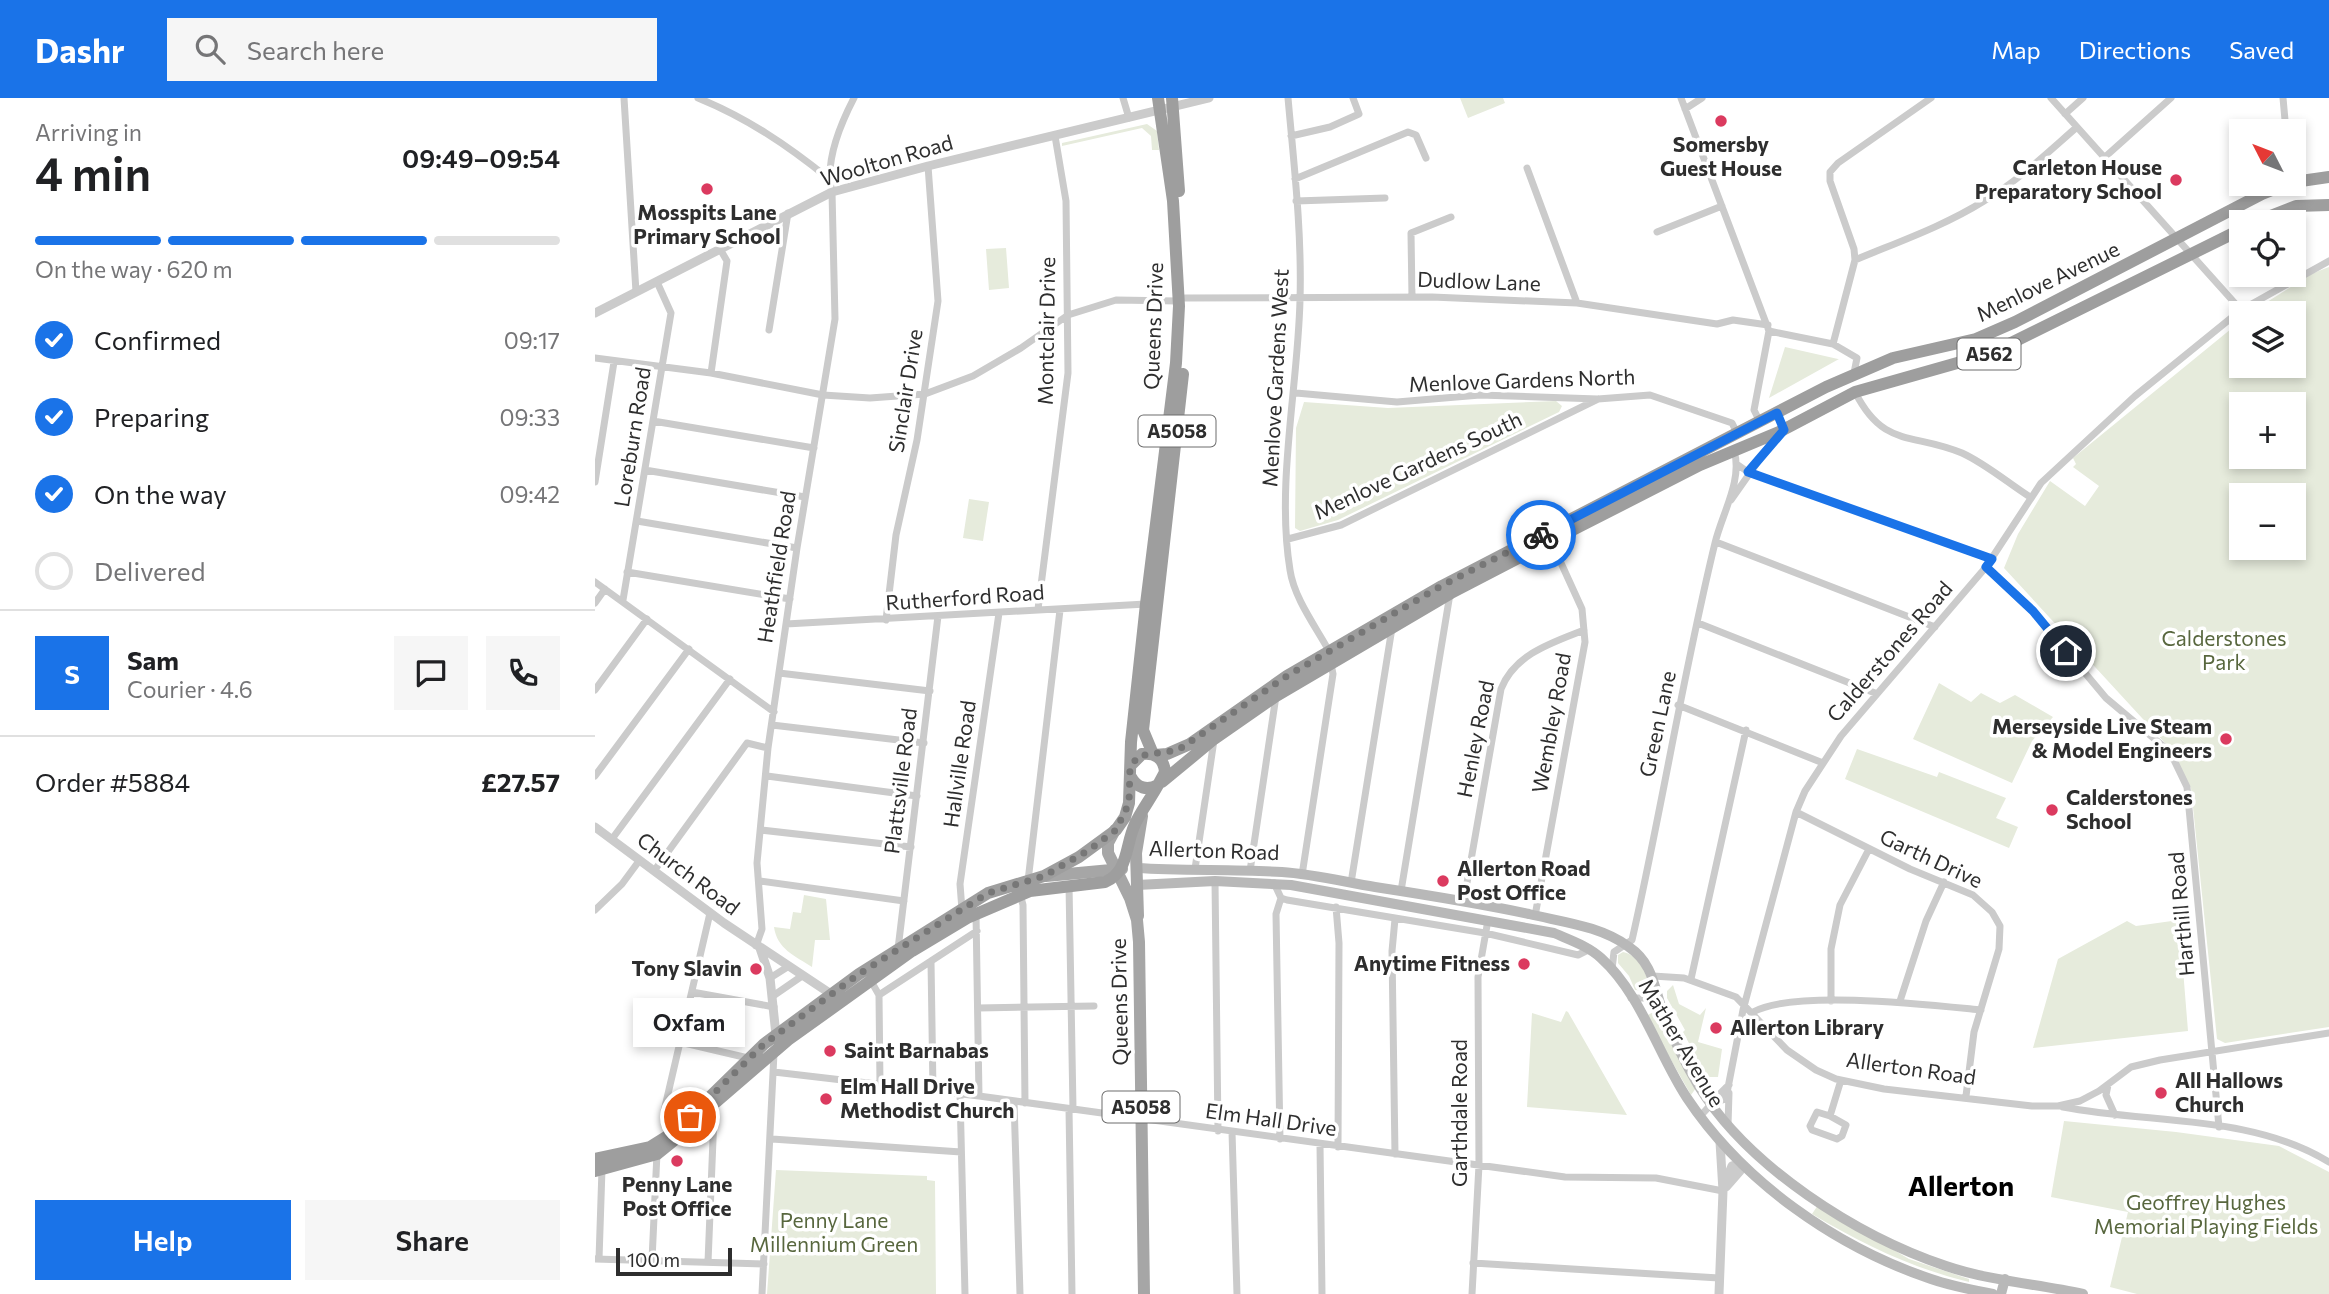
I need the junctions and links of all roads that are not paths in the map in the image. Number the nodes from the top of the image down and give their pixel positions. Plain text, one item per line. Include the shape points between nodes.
1 (624, 98) edge
2 (698, 98) edge
3 (854, 98) edge
4 (1123, 98) edge
5 (1209, 98) edge
6 (1288, 98) edge
7 (1353, 98) edge
8 (1681, 98) edge
9 (1702, 98) edge
10 (1931, 98) edge
11 (2051, 98) edge
12 (2083, 98) edge
13 (2171, 98) edge
14 (2283, 98) edge
15 (1173, 101) edge
16 (1159, 103) edge
17 (1685, 109) junction
18 (2065, 114) junction
19 (1129, 118) junction
20 (2285, 119) edge
21 (2077, 127) junction
22 (1055, 136) junction
23 (1291, 136) junction
24 (2105, 157) junction
25 (1426, 158) dead end
26 (928, 166) junction
27 (1527, 168) dead end
28 (2329, 177) edge
29 (828, 178) junction
30 (2307, 178) edge
31 (1295, 179) junction
32 (832, 192) junction
33 (2260, 196) edge
34 (1385, 198) dead end
35 (1296, 201) junction
36 (2329, 205) edge
37 (1722, 206) junction
38 (2286, 210) edge
39 (787, 212) junction
40 (1451, 217) dead end
41 (1657, 232) dead end
42 (2229, 235) edge
43 (2178, 238) junction
44 (720, 248) junction
45 (2191, 254) junction
46 (1855, 260) junction
47 (2329, 261) edge
48 (657, 282) junction
49 (636, 292) junction
50 (1300, 297) junction
51 (1412, 297) junction
52 (1182, 299) junction
53 (2233, 301) edge
54 (2257, 301) edge
55 (1577, 303) junction
56 (595, 313) edge
57 (1068, 315) junction
58 (2229, 320) edge
59 (1769, 328) junction
60 (769, 330) dead end
61 (1833, 344) junction
62 (595, 358) edge
63 (614, 362) junction
64 (662, 368) junction
65 (712, 373) junction
66 (1854, 373) junction
67 (1856, 392) junction
68 (1296, 393) junction
69 (925, 394) junction
70 (823, 395) junction
71 (1598, 399) junction
72 (1777, 413) junction
73 (653, 421) junction
74 (1760, 422) junction
75 (1781, 431) junction
76 (1738, 434) junction
77 (814, 447) junction
78 (598, 449) edge
79 (1734, 451) junction
80 (1738, 465) junction
81 (645, 470) junction
82 (1748, 472) junction
83 (595, 482) edge
84 (2030, 497) junction
85 (805, 498) junction
86 (1724, 510) junction
87 (637, 521) junction
88 (1288, 539) junction
89 (1551, 541) junction
90 (1716, 542) junction
91 (796, 548) junction
92 (1992, 559) junction
93 (1986, 567) junction
94 (628, 572) junction
95 (595, 582) edge
96 (605, 589) junction
97 (1451, 593) junction
98 (623, 600) junction
99 (790, 600) junction
100 (595, 603) edge
101 (1146, 604) junction
102 (1038, 609) junction
103 (1060, 610) junction
104 (999, 613) junction
105 (938, 616) junction
106 (647, 619) junction
107 (886, 620) junction
108 (1698, 623) junction
109 (786, 624) junction
110 (1392, 627) junction
111 (1935, 627) junction
112 (1584, 630) junction
113 (689, 649) junction
114 (1330, 657) junction
115 (779, 673) junction
116 (730, 679) junction
117 (595, 690) edge
118 (930, 691) junction
119 (1875, 693) junction
120 (1276, 696) junction
121 (1678, 705) junction
122 (774, 712) junction
123 (772, 725) junction
124 (1746, 730) junction
125 (1214, 739) junction
126 (924, 743) junction
127 (768, 748) junction
128 (1154, 754) junction
129 (1823, 763) junction
130 (1131, 771) junction
131 (595, 776) edge
132 (767, 776) junction
133 (1160, 783) junction
134 (917, 796) junction
135 (1143, 810) junction
136 (1795, 812) junction
137 (595, 827) edge
138 (761, 830) junction
139 (1116, 830) junction
140 (612, 839) junction
141 (911, 847) junction
142 (1869, 849) junction
143 (639, 860) junction
144 (1195, 869) junction
145 (654, 871) junction
146 (1250, 871) junction
147 (1119, 874) junction
148 (1302, 875) junction
149 (1044, 876) junction
150 (1137, 877) junction
151 (760, 881) junction
152 (1028, 881) junction
153 (1202, 881) junction
154 (1215, 881) junction
155 (1944, 882) junction
156 (1274, 883) junction
157 (1351, 883) junction
158 (1069, 884) junction
159 (1156, 884) junction
160 (1401, 891) junction
161 (1020, 894) junction
162 (1281, 898) junction
163 (1464, 900) junction
164 (904, 901) junction
165 (1336, 907) junction
166 (595, 910) edge
167 (710, 912) junction
168 (1138, 913) junction
169 (968, 914) junction
170 (1535, 916) junction
171 (1395, 919) junction
172 (1488, 920) junction
173 (977, 931) junction
174 (1485, 933) junction
175 (1609, 936) joint
176 (1628, 946) junction
177 (758, 947) junction
178 (1590, 949) junction
179 (897, 950) junction
180 (931, 961) junction
181 (789, 966) junction
182 (1612, 970) junction
183 (1653, 975) junction
184 (802, 976) junction
185 (770, 978) junction
186 (1691, 979) junction
187 (871, 981) junction
188 (1656, 988) junction
189 (692, 992) junction
190 (879, 995) junction
191 (773, 996) junction
192 (1631, 998) junction
193 (836, 999) junction
194 (1831, 1001) junction
195 (1900, 1001) junction
196 (1744, 1004) junction
197 (1094, 1006) dead end
198 (774, 1007) junction
199 (1070, 1007) junction
200 (978, 1008) junction
201 (1025, 1008) junction
202 (1981, 1010) junction
203 (1753, 1012) junction
204 (783, 1030) junction
205 (2329, 1033) edge
206 (680, 1042) junction
207 (774, 1051) junction
208 (2212, 1053) junction
209 (748, 1058) junction
210 (774, 1072) junction
211 (1841, 1080) junction
212 (880, 1084) junction
213 (2108, 1084) junction
214 (1729, 1085) junction
215 (933, 1091) junction
216 (960, 1095) junction
217 (979, 1096) junction
218 (1966, 1096) junction
219 (1014, 1101) junction
220 (1025, 1103) junction
221 (708, 1105) junction
222 (1712, 1105) junction
223 (2058, 1106) junction
224 (1071, 1109) junction
225 (1830, 1115) junction
226 (2115, 1115) junction
227 (1700, 1116) junction
228 (1141, 1120) junction
229 (1728, 1125) junction
230 (669, 1127) dead end
231 (2219, 1128) junction
232 (1218, 1131) junction
233 (1232, 1132) junction
234 (772, 1139) junction
235 (1280, 1139) junction
236 (1720, 1142) junction
237 (1320, 1145) junction
238 (1338, 1147) junction
239 (655, 1149) junction
240 (1753, 1150) junction
241 (961, 1152) junction
242 (1395, 1154) junction
243 (2329, 1162) edge
244 (1741, 1164) junction
245 (1479, 1165) junction
246 (597, 1167) edge
247 (1723, 1191) junction
248 (597, 1259) edge
249 (652, 1260) junction
250 (708, 1262) junction
251 (1473, 1262) junction
252 (764, 1264) junction
253 (1719, 1278) junction
254 (2005, 1279) junction
255 (761, 1294) edge
256 (965, 1294) edge
257 (1020, 1294) edge
258 (1072, 1294) edge
259 (1144, 1294) edge
260 (1237, 1294) edge
261 (1322, 1294) edge
262 (1472, 1294) edge
263 (1719, 1294) edge
264 (1993, 1294) edge
265 (2001, 1294) edge
266 (2083, 1294) edge

1 - 49 street
2 - 29 street via 753,123
3 - 29 street via 841,125
4 - 19 street
5 - 15 street, Woolton Road
6 - 23 street, Menlove Gardens West
7 - 23 street via 1359,114
8 - 17 street
9 - 17 street
10 - 46 street via 1830,172
11 - 18 street
12 - 18 street
13 - 24 street
14 - 20 street
15 - 16 street, Woolton Road
15 - 52 highway, Queens Drive / A5058
16 - 19 street, Woolton Road
16 - 52 highway, Queens Drive / A5058
17 - 37 street
18 - 21 street
19 - 22 street, Woolton Road
21 - 24 street
21 - 46 street via 1983,202
22 - 26 street, Woolton Road
22 - 57 street, Montclair Drive via 1066,201
23 - 31 street, Menlove Gardens West
24 - 43 street
25 - 31 street via 1416,135 1408,132
26 - 32 street, Woolton Road
26 - 69 street, Sinclair Drive via 938,301
27 - 55 street
28 - 30 highway, Menlove Avenue / A562
29 - 32 street, Heathfield Road
31 - 35 street, Menlove Gardens West
32 - 39 street, Woolton Road
32 - 70 street, Heathfield Road via 835,319
33 - 43 highway, Menlove Avenue / A562
34 - 35 street
35 - 50 street, Menlove Gardens West
36 - 38 highway
37 - 41 street
37 - 59 street
39 - 44 street, Woolton Road
39 - 60 street
40 - 51 street via 1411,233
42 - 45 highway, Menlove Avenue / A562
43 - 45 street
43 - 66 highway, Menlove Avenue / A562 via 1976,340 1893,358
44 - 48 street, Woolton Road
44 - 65 street via 727,261
45 - 53 street
45 - 67 highway, Menlove Avenue / A562 via 1989,354
46 - 61 street
47 - 54 street, Calderstones Road
48 - 49 street, Woolton Road
48 - 64 street, Loreburn Road via 671,313
49 - 56 street, Woolton Road
50 - 51 street, Dudlow Lane
50 - 52 street, Dudlow Lane
50 - 68 street, Menlove Gardens West
51 - 55 street, Dudlow Lane
52 - 57 street, Dudlow Lane via 1116,300
52 - 101 highway, Queens Drive / A5058
52 - 128 highway, Queens Drive / A5058 via 1183,370 1143,730
55 - 59 street, Dudlow Lane
57 - 69 street, Dudlow Lane via 973,376
57 - 102 street, Montclair Drive via 1068,373
58 - 84 street, Calderstones Road via 2135,396
59 - 61 street, Dudlow Lane
59 - 74 street via 1754,410
61 - 66 street via 1857,358
62 - 63 street, Dudlow Lane
63 - 64 street, Dudlow Lane
63 - 78 street
64 - 65 street, Dudlow Lane
64 - 73 street, Loreburn Road
65 - 70 street, Dudlow Lane
66 - 72 highway, Menlove Avenue / A562
67 - 75 highway, Menlove Avenue / A562
67 - 84 street via 1879,427 1895,436 1963,454
68 - 71 street, Menlove Gardens North via 1397,402 1480,396
68 - 88 street, Menlove Gardens West via 1287,464
69 - 70 street, Dudlow Lane
69 - 107 street, Sinclair Drive via 896,535
70 - 77 street, Heathfield Road
71 - 76 street, Menlove Gardens North via 1650,395 1732,422
71 - 88 street, Menlove Gardens South via 1341,525
72 - 74 highway, Menlove Avenue / A562
72 - 75 highway
73 - 77 street
73 - 81 street, Loreburn Road
74 - 76 highway, Menlove Avenue / A562
75 - 79 highway, Menlove Avenue / A562
75 - 82 street, Green Lane
76 - 79 highway
76 - 114 highway, Menlove Avenue / A562 via 1441,586
77 - 85 street, Heathfield Road
78 - 83 street
79 - 80 street
79 - 89 highway, Menlove Avenue / A562
80 - 82 street
80 - 86 street, Green Lane
81 - 85 street
81 - 87 street, Loreburn Road
82 - 86 street, Green Lane
82 - 92 street
84 - 92 street, Calderstones Road
85 - 91 street, Heathfield Road
86 - 90 street, Green Lane
87 - 91 street
87 - 94 street, Loreburn Road
88 - 114 street, Menlove Gardens West via 1290,572 1297,592
89 - 97 highway, Menlove Avenue / A562
89 - 112 street, Wembley Road via 1582,609
90 - 108 street, Green Lane
90 - 111 street
91 - 99 street, Heathfield Road
92 - 93 street, Calderstones Road
93 - 111 street, Calderstones Road
93 - 208 street, Harthill Road via 2033,611 2106,698 2163,746 2187,787
94 - 98 street, Loreburn Road
94 - 99 street
95 - 96 street
96 - 98 street
96 - 100 street
97 - 110 highway, Menlove Avenue / A562
97 - 160 street
98 - 106 street
99 - 109 street, Heathfield Road
101 - 103 street, Rutherford Road
101 - 130 highway, Queens Drive / A5058
102 - 103 street, Rutherford Road
102 - 104 street, Rutherford Road
103 - 152 street
104 - 105 street, Rutherford Road
104 - 169 street, Hallville Road via 961,875 959,896
105 - 107 street, Rutherford Road
105 - 118 street, Plattsville Road
106 - 113 street
106 - 117 street
107 - 109 street, Rutherford Road
108 - 119 street
108 - 121 street, Green Lane
109 - 115 street, Heathfield Road
110 - 114 highway, Menlove Avenue / A562
110 - 157 street
111 - 119 street, Calderstones Road
112 - 163 street, Henley Road via 1540,648 1507,673
112 - 170 street, Wembley Road
113 - 116 street
113 - 131 street
114 - 120 highway, Menlove Avenue / A562
114 - 128 highway, Menlove Avenue / A562 via 1249,701 1190,744
114 - 148 street via 1333,674
115 - 118 street
115 - 122 street, Heathfield Road
116 - 122 street
116 - 140 street
118 - 126 street, Plattsville Road
119 - 129 street, Calderstones Road
120 - 125 highway, Menlove Avenue / A562
120 - 146 street
121 - 124 street
121 - 176 street, Green Lane
122 - 123 street, Heathfield Road
123 - 126 street
123 - 127 street, Heathfield Road
124 - 129 street
124 - 186 street
125 - 133 highway, Menlove Avenue / A562
125 - 144 street
126 - 134 street, Plattsville Road
127 - 132 street, Heathfield Road
127 - 145 street via 747,743
128 - 130 highway, A562 via 1142,754
128 - 133 highway via 1165,766
129 - 136 street, Calderstones Road
130 - 133 highway via 1142,788
130 - 139 highway via 1129,803
132 - 134 street
132 - 138 street, Heathfield Road
133 - 135 highway, Queens Drive / A562
134 - 141 street, Plattsville Road
135 - 147 highway, Queens Drive / A562
135 - 150 main road, Queens Drive / A5058
136 - 142 street, Garth Drive
136 - 196 street, Calderstones Road
137 - 140 street, Church Road
138 - 141 street
138 - 151 street, Heathfield Road
139 - 147 main road, Queens Drive / A5058 via 1107,848
139 - 149 highway
140 - 143 street, Church Road
141 - 164 street, Plattsville Road
142 - 155 street, Garth Drive
142 - 194 street via 1840,905 1831,949
143 - 145 street, Church Road
143 - 166 street
144 - 146 main road, Allerton Road
144 - 150 main road, Allerton Road
145 - 167 street, Church Road
146 - 148 main road, Allerton Road
147 - 149 main road, Allerton Road
147 - 150 main road, Allerton Road
147 - 158 highway, Allerton Road via 1105,882
147 - 168 main road, Queens Drive / A5058
148 - 157 main road, Allerton Road
149 - 152 highway, Allerton Road
150 - 153 main road
150 - 159 main road, Allerton Road
150 - 168 main road, Queens Drive / A5058
151 - 164 street
151 - 177 street, Heathfield Road
152 - 169 highway, Allerton Road via 993,891
153 - 154 main road, Allerton Road
153 - 159 main road, Allerton Road
154 - 156 main road, Allerton Road
154 - 232 street
155 - 195 street
155 - 202 street, Garth Drive via 1973,895 2000,926 1999,949
156 - 162 street, Allerton Road
156 - 172 main road, Allerton Road
157 - 160 main road, Allerton Road
158 - 161 highway, Allerton Road
158 - 199 street
159 - 168 main road via 1146,891
160 - 163 main road, Allerton Road
161 - 169 highway, Allerton Road
161 - 201 street
162 - 165 street
162 - 235 street via 1276,914
163 - 170 main road, Allerton Road
164 - 179 street, Plattsville Road
165 - 171 street
165 - 238 street
167 - 177 street, Church Road
167 - 189 street
168 - 228 main road, Queens Drive / A5058
169 - 173 street, Hallville Road
169 - 179 highway, Allerton Road
169 - 187 highway, Allerton Road
170 - 175 main road, Allerton Road
171 - 174 street
171 - 242 street
172 - 174 street, Garthdale Road
172 - 178 main road, Allerton Road via 1555,933
173 - 180 street
173 - 200 street, Hallville Road
174 - 178 street via 1578,955
174 - 245 street, Garthdale Road via 1478,977
175 - 176 main road, Mather Avenue
176 - 182 street, Green Lane via 1614,952
176 - 183 main road, Mather Avenue
177 - 181 street, Church Road
177 - 185 street
178 - 182 main road, Mather Avenue
179 - 193 highway, Allerton Road
180 - 190 street
180 - 215 street
181 - 184 street, Church Road
181 - 185 street
182 - 192 main road, Mather Avenue
183 - 186 street, Allerton Road
183 - 188 main road, Mather Avenue
184 - 191 street
184 - 193 street, Church Road
185 - 191 street
186 - 196 street, Allerton Road
187 - 190 street
187 - 193 highway, Allerton Road
188 - 192 street via 1649,998
188 - 222 main road, Mather Avenue via 1669,1029
189 - 198 street
189 - 206 street
190 - 212 street
191 - 198 street
192 - 227 main road, Mather Avenue
193 - 204 highway, Allerton Road
193 - 204 highway, Allerton Road via 808,1011
194 - 195 street
194 - 203 street via 1777,1005
195 - 202 street
196 - 203 street, Allerton Road
196 - 214 street, Calderstones Road
197 - 199 street
198 - 204 street
199 - 201 street
199 - 224 street
200 - 201 street
200 - 217 street, Hallville Road
201 - 220 street
202 - 218 street, Garth Drive via 1968,1060
203 - 211 street, Allerton Road via 1787,1050
204 - 207 highway
204 - 207 street
204 - 209 highway
205 - 208 street, Allerton Road
206 - 209 street
206 - 230 street via 664,1111
207 - 210 street
207 - 221 highway
208 - 213 street, Allerton Road via 2131,1067
208 - 231 street, Harthill Road
209 - 221 highway
210 - 212 street, Elm Hall Drive
210 - 234 street
211 - 218 street, Allerton Road
211 - 225 street
212 - 215 street, Elm Hall Drive
213 - 223 street, Allerton Road via 2080,1101
213 - 226 street via 2106,1095
214 - 222 street via 1716,1094
214 - 229 street, Calderstones Road
215 - 216 street, Elm Hall Drive
216 - 217 street, Elm Hall Drive
216 - 241 street
217 - 219 street, Elm Hall Drive
218 - 223 street, Allerton Road
219 - 220 street, Elm Hall Drive
219 - 257 street
220 - 224 street, Elm Hall Drive
221 - 239 highway
221 - 250 street via 714,1115
222 - 227 street
222 - 229 main road, Mather Avenue
223 - 226 street
224 - 228 street, Elm Hall Drive
224 - 258 street
225 - 225 street via 1846,1125 1837,1139 1810,1126 1817,1112
226 - 231 street
227 - 236 main road, Mather Avenue
228 - 232 street, Elm Hall Drive
228 - 259 main road, Queens Drive / A5058
229 - 240 main road, Mather Avenue
231 - 243 street via 2283,1138
232 - 233 street, Elm Hall Drive
233 - 235 street, Elm Hall Drive
233 - 260 street
234 - 241 street
234 - 252 street
235 - 237 street, Elm Hall Drive
236 - 244 main road, Mather Avenue
236 - 247 street
237 - 238 street, Elm Hall Drive
237 - 261 street
238 - 242 street, Elm Hall Drive
239 - 246 highway
239 - 249 street
240 - 244 street
240 - 254 main road, Mather Avenue via 1795,1185 1889,1242 1946,1266
241 - 256 street
242 - 245 street, Elm Hall Drive
244 - 247 street
244 - 264 main road, Mather Avenue via 1840,1237 1932,1280
245 - 247 street, Elm Hall Drive via 1565,1177 1656,1178
245 - 251 street, Garthdale Road
246 - 248 street
247 - 253 street
248 - 249 street
249 - 250 street
250 - 252 street
251 - 253 street
251 - 262 street, Garthdale Road
252 - 255 street
253 - 263 street
254 - 265 main road
254 - 266 main road, Mather Avenue

